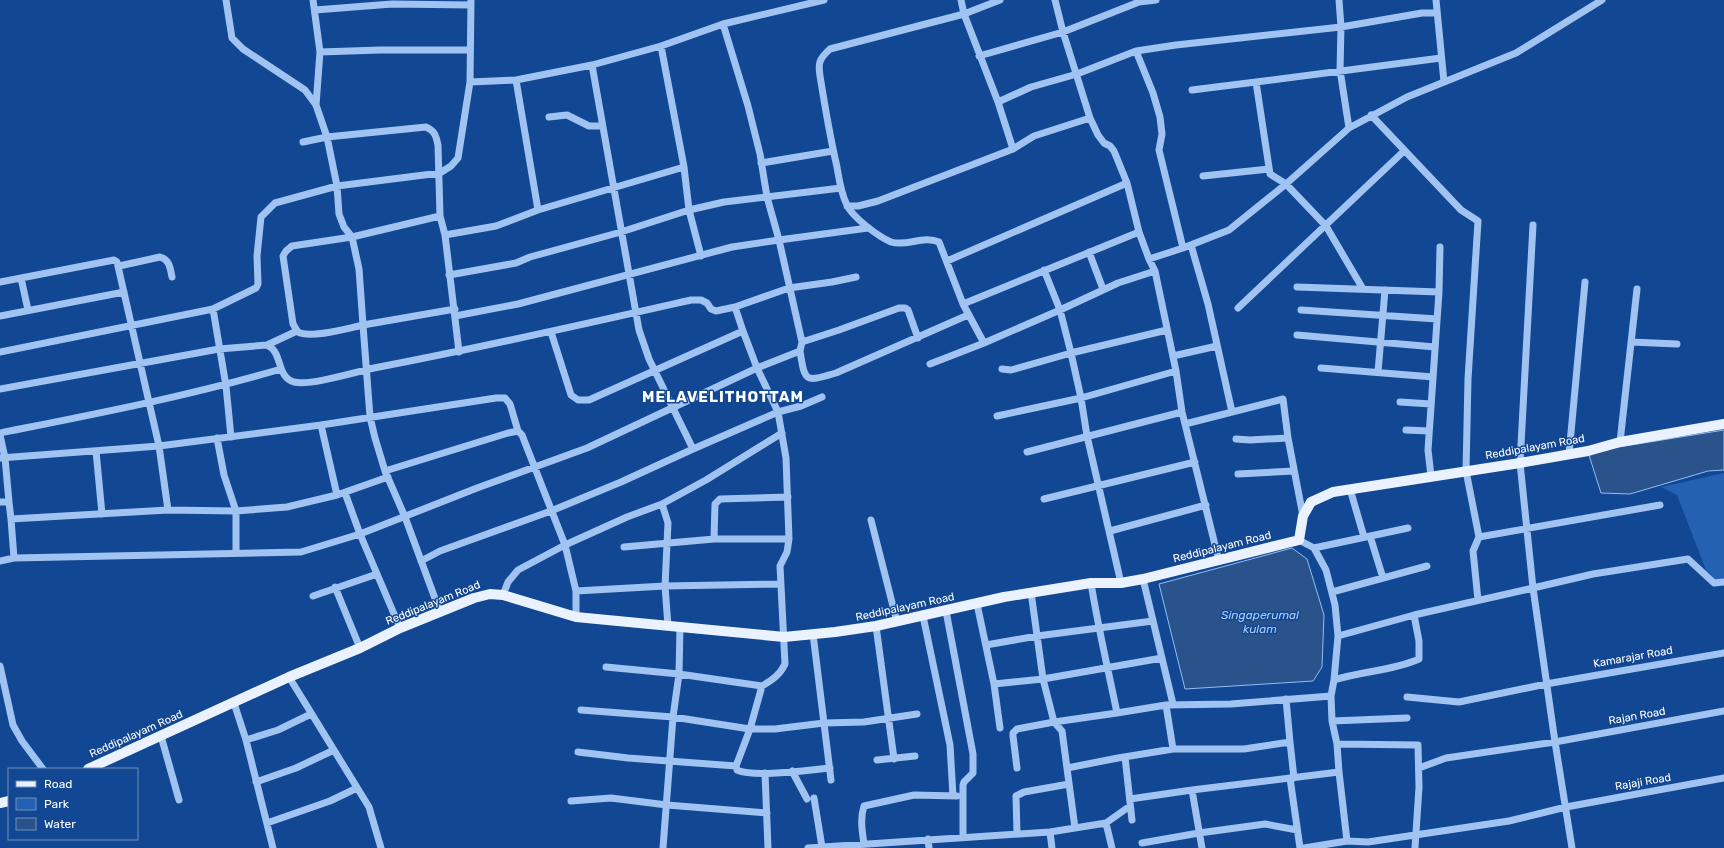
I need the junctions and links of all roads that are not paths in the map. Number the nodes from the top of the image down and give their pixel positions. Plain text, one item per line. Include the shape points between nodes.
1 (226, 0) edge
2 (314, 0) edge
3 (824, 0) edge
4 (961, 0) edge
5 (1000, 0) edge
6 (1055, 0) edge
7 (1156, 0) edge
8 (1338, 0) edge
9 (1436, 0) edge
10 (1602, 0) edge
11 (471, 3) edge
12 (315, 10) junction
13 (1437, 12) junction
14 (964, 14) junction
15 (723, 24) junction
16 (1341, 27) junction
17 (1063, 32) junction
18 (661, 46) junction
19 (470, 50) junction
20 (320, 52) junction
21 (1136, 52) junction
22 (979, 56) junction
23 (1441, 58) junction
24 (592, 65) junction
25 (1340, 70) junction
26 (1077, 74) junction
27 (516, 80) junction
28 (470, 82) junction
29 (1256, 82) junction
30 (1444, 82) junction
31 (1192, 90) dead end
32 (998, 102) junction
33 (316, 105) junction
34 (1372, 115) junction
35 (549, 117) dead end
36 (1090, 118) junction
37 (602, 126) junction
38 (1349, 128) junction
39 (327, 137) junction
40 (303, 142) dead end
41 (1013, 149) junction
42 (833, 151) junction
43 (1404, 151) junction
44 (761, 163) junction
45 (684, 167) junction
46 (1269, 169) junction
47 (440, 172) junction
48 (1203, 176) dead end
49 (1127, 183) junction
50 (1286, 184) junction
51 (337, 186) junction
52 (841, 188) junction
53 (613, 189) junction
54 (768, 197) junction
55 (847, 206) junction
56 (538, 210) junction
57 (689, 210) junction
58 (440, 216) junction
59 (1533, 225) dead end
60 (1326, 226) junction
61 (868, 228) junction
62 (621, 232) junction
63 (1139, 232) junction
64 (445, 235) junction
65 (352, 237) junction
66 (779, 240) junction
67 (1191, 245) junction
68 (1440, 247) dead end
69 (1183, 248) junction
70 (1089, 252) junction
71 (701, 256) junction
72 (1148, 259) junction
73 (947, 261) junction
74 (119, 266) junction
75 (1044, 270) junction
76 (1155, 271) junction
77 (449, 275) junction
78 (629, 275) junction
79 (172, 277) dead end
80 (856, 277) dead end
81 (22, 278) junction
82 (0, 282) edge
83 (1585, 282) dead end
84 (1297, 287) dead end
85 (789, 288) junction
86 (1103, 289) junction
87 (1363, 289) junction
88 (1637, 289) dead end
89 (1385, 290) junction
90 (124, 292) junction
91 (1439, 292) junction
92 (963, 304) junction
93 (735, 307) junction
94 (1238, 308) dead end
95 (213, 309) junction
96 (28, 310) junction
97 (1060, 310) junction
98 (1301, 310) dead end
99 (455, 313) junction
100 (636, 313) junction
101 (968, 315) junction
102 (0, 316) edge
103 (1384, 316) junction
104 (1437, 319) junction
105 (132, 325) junction
106 (363, 325) junction
107 (1167, 330) junction
108 (297, 331) junction
109 (743, 331) junction
110 (552, 332) junction
111 (1297, 335) dead end
112 (918, 338) junction
113 (802, 342) junction
114 (1631, 342) junction
115 (1381, 343) junction
116 (984, 344) junction
117 (1677, 344) dead end
118 (267, 345) junction
119 (1217, 346) junction
120 (219, 348) junction
121 (1435, 348) junction
122 (800, 351) junction
123 (0, 352) edge
124 (459, 352) junction
125 (1071, 353) junction
126 (1173, 356) junction
127 (140, 363) junction
128 (930, 364) dead end
129 (757, 368) junction
130 (1321, 368) dead end
131 (281, 369) junction
132 (1002, 369) dead end
133 (366, 370) junction
134 (655, 370) junction
135 (1176, 371) junction
136 (1378, 372) junction
137 (1433, 377) junction
138 (226, 386) junction
139 (0, 390) edge
140 (822, 397) dead end
141 (1081, 398) junction
142 (1400, 402) dead end
143 (149, 404) junction
144 (1431, 404) junction
145 (672, 408) junction
146 (778, 412) junction
147 (1182, 412) junction
148 (1232, 412) junction
149 (997, 416) dead end
150 (370, 417) junction
151 (1185, 424) junction
152 (1724, 424) edge
153 (321, 425) junction
154 (1406, 430) dead end
155 (518, 431) junction
156 (1429, 431) junction
157 (782, 433) junction
158 (0, 434) edge
159 (1087, 436) junction
160 (232, 437) junction
161 (217, 438) junction
162 (1288, 438) junction
163 (1236, 439) dead end
164 (1620, 442) junction
165 (158, 446) junction
166 (693, 449) junction
167 (96, 452) junction
168 (1027, 452) dead end
169 (1569, 454) junction
170 (2, 458) edge
171 (1195, 462) junction
172 (1520, 463) junction
173 (535, 468) junction
174 (1294, 471) junction
175 (1466, 471) junction
176 (386, 474) junction
177 (1238, 474) dead end
178 (1431, 476) junction
179 (1099, 485) junction
180 (1350, 489) junction
181 (345, 493) junction
182 (337, 495) junction
183 (788, 497) junction
184 (1044, 499) dead end
185 (0, 502) edge
186 (9, 502) junction
187 (662, 504) junction
188 (1206, 505) junction
189 (1660, 505) dead end
190 (168, 510) junction
191 (236, 510) junction
192 (551, 511) junction
193 (102, 514) junction
194 (1303, 516) junction
195 (405, 517) junction
196 (11, 519) junction
197 (871, 520) dead end
198 (1408, 528) dead end
199 (1526, 529) junction
200 (1110, 531) junction
201 (360, 534) junction
202 (1367, 537) junction
203 (1480, 537) junction
204 (714, 539) junction
205 (789, 539) junction
206 (1299, 540) junction
207 (668, 543) junction
208 (565, 545) junction
209 (624, 546) dead end
210 (1314, 548) junction
211 (236, 553) junction
212 (14, 558) junction
213 (0, 561) edge
214 (421, 561) junction
215 (1220, 561) junction
216 (1427, 566) dead end
217 (377, 574) junction
218 (1383, 578) junction
219 (1143, 579) junction
220 (1724, 582) edge
221 (1091, 583) junction
222 (1121, 583) junction
223 (780, 584) junction
224 (666, 586) junction
225 (335, 587) junction
226 (1532, 588) junction
227 (576, 591) junction
228 (1031, 592) junction
229 (1332, 592) junction
230 (503, 595) junction
231 (313, 596) dead end
232 (1478, 600) junction
233 (977, 604) junction
234 (946, 611) junction
235 (440, 612) junction
236 (1414, 615) junction
237 (923, 616) junction
238 (576, 617) junction
239 (1153, 621) junction
240 (897, 622) junction
241 (668, 626) junction
242 (876, 626) junction
243 (680, 627) junction
244 (1098, 627) junction
245 (400, 628) junction
246 (813, 634) junction
247 (784, 636) junction
248 (1037, 636) junction
249 (1338, 636) junction
250 (986, 645) junction
251 (360, 648) junction
252 (1724, 653) edge
253 (1162, 658) junction
254 (0, 666) edge
255 (606, 667) dead end
256 (1108, 667) junction
257 (679, 674) junction
258 (289, 677) junction
259 (1043, 679) junction
260 (1334, 680) junction
261 (994, 684) junction
262 (1546, 684) junction
263 (762, 686) junction
264 (1331, 696) junction
265 (1407, 697) dead end
266 (1286, 699) junction
267 (234, 703) junction
268 (1169, 705) junction
269 (581, 710) dead end
270 (1724, 711) edge
271 (1117, 713) junction
272 (311, 714) junction
273 (917, 714) dead end
274 (673, 717) junction
275 (889, 718) junction
276 (1407, 718) dead end
277 (1332, 721) junction
278 (1054, 722) junction
279 (824, 723) junction
280 (1000, 728) dead end
281 (750, 729) junction
282 (161, 736) junction
283 (246, 740) junction
284 (1290, 742) junction
285 (1555, 742) junction
286 (1337, 744) junction
287 (1173, 749) junction
288 (334, 750) junction
289 (578, 752) dead end
290 (915, 756) dead end
291 (1125, 757) junction
292 (894, 759) junction
293 (877, 760) dead end
294 (670, 762) junction
295 (736, 766) junction
296 (42, 768) edge
297 (90, 768) edge
298 (830, 768) junction
299 (1017, 768) dead end
300 (1067, 768) junction
301 (1419, 768) junction
302 (792, 771) junction
303 (1339, 772) junction
304 (766, 773) junction
305 (1292, 778) junction
306 (1724, 778) edge
307 (831, 780) dead end
308 (256, 782) junction
309 (1069, 784) junction
310 (357, 788) junction
311 (1192, 790) junction
312 (953, 796) junction
313 (963, 796) junction
314 (178, 800) dead end
315 (571, 801) dead end
316 (1130, 803) junction
317 (667, 805) junction
318 (1566, 807) junction
319 (767, 813) junction
320 (1132, 820) dead end
321 (267, 823) junction
322 (1106, 823) junction
323 (1075, 828) junction
324 (1297, 830) junction
325 (1050, 832) junction
326 (1199, 833) junction
327 (1017, 834) junction
328 (1416, 835) junction
329 (963, 837) junction
330 (928, 839) junction
331 (1347, 841) junction
332 (1142, 843) dead end
333 (864, 844) junction
334 (822, 847) junction
335 (273, 848) edge
336 (381, 848) edge
337 (663, 848) edge
338 (768, 848) edge
339 (808, 848) edge
340 (928, 848) edge
341 (1052, 848) edge
342 (1112, 848) edge
343 (1202, 848) edge
344 (1300, 848) edge
345 (1304, 848) edge
346 (1415, 848) edge
347 (1572, 848) edge

1 - 33 street via 232,38 243,49 305,90
2 - 12 street
3 - 15 street
4 - 14 street
5 - 14 street
6 - 17 street
7 - 17 street via 1139,2
8 - 16 street
9 - 13 street
10 - 30 street via 1516,53
11 - 12 street via 392,4
11 - 19 street
12 - 20 street
13 - 16 street via 1422,12
13 - 23 street
14 - 22 street
14 - 42 street via 830,49 822,56 819,71
15 - 18 street
15 - 44 street via 748,106
16 - 21 street via 1176,45
16 - 25 street
17 - 22 street
17 - 26 street
18 - 24 street
18 - 45 street
19 - 20 street
19 - 28 street
20 - 33 street
21 - 26 street
21 - 69 street via 1160,117 1162,134 1159,150
22 - 32 street
23 - 25 street
23 - 30 street
24 - 27 street
24 - 37 street
25 - 29 street
25 - 38 street
26 - 32 street via 1031,88
26 - 36 street
27 - 28 street
27 - 56 street
28 - 47 street via 458,158 452,166
29 - 31 street
29 - 46 street
30 - 34 street via 1407,96
32 - 41 street
33 - 39 street
34 - 38 street
34 - 43 street
35 - 37 street via 567,115 589,126
36 - 41 street via 1034,136
36 - 49 street via 1104,143 1114,151
37 - 53 street
38 - 50 street
39 - 40 street
39 - 47 street via 426,128 433,130 436,135
39 - 51 street
41 - 55 street via 878,201
42 - 44 street
42 - 52 street
43 - 60 street
43 - 175 street via 1461,210 1478,221 1468,379
44 - 54 street
45 - 53 street
45 - 57 street
46 - 48 street
46 - 50 street via 1270,174
47 - 51 street
47 - 58 street
49 - 63 street
49 - 73 street
50 - 60 street
50 - 67 street via 1229,230
51 - 65 street via 339,214 344,227
51 - 95 street via 275,203 268,209 261,217 259,229 256,288
52 - 54 street
52 - 55 street
53 - 56 street
53 - 62 street
54 - 57 street via 743,199
54 - 66 street
55 - 61 street
56 - 64 street via 496,226
57 - 62 street
57 - 71 street
58 - 64 street
58 - 65 street
59 - 172 street
60 - 87 street
60 - 94 street
61 - 66 street
61 - 73 street via 892,242 939,242
62 - 77 street via 516,263
62 - 78 street
63 - 70 street
63 - 72 street
64 - 77 street
65 - 106 street via 359,269
65 - 108 street via 292,246 283,256 293,324
66 - 71 street via 732,247
66 - 85 street
67 - 69 street
67 - 119 street
68 - 91 street
69 - 72 street
70 - 75 street
70 - 86 street
71 - 78 street
72 - 76 street
73 - 92 street
74 - 79 street via 166,259 170,264
74 - 81 street via 114,260
74 - 90 street
75 - 92 street
75 - 97 street
76 - 86 street
76 - 107 street
77 - 99 street
78 - 99 street via 518,304
78 - 100 street
80 - 85 street
81 - 82 street
81 - 96 street
83 - 169 street
84 - 87 street
85 - 93 street
85 - 113 street
86 - 97 street
87 - 89 street
88 - 114 street
89 - 91 street
89 - 103 street
90 - 96 street
90 - 105 street
91 - 104 street
92 - 101 street
93 - 100 street via 716,311 701,300 691,300
93 - 109 street
95 - 105 street
95 - 120 street
96 - 102 street
97 - 116 street
97 - 125 street
98 - 103 street
99 - 106 street
99 - 124 street
100 - 110 street
100 - 134 street via 639,330
101 - 112 street
101 - 116 street
103 - 104 street
103 - 115 street
104 - 121 street
105 - 123 street
105 - 127 street
106 - 108 street via 313,334
106 - 133 street
107 - 125 street
107 - 126 street
108 - 118 street
109 - 129 street
109 - 134 street
110 - 124 street
110 - 134 street via 571,395 578,400 589,400
111 - 115 street
112 - 113 street via 908,310 899,308
112 - 122 street via 816,378 808,378 804,373
113 - 122 street
114 - 117 street
114 - 164 street
115 - 121 street
115 - 136 street
116 - 128 street
118 - 120 street
118 - 131 street via 276,352
119 - 126 street
119 - 148 street
120 - 127 street
120 - 138 street
121 - 137 street
122 - 129 street
124 - 133 street
125 - 132 street via 1011,370
125 - 141 street
126 - 135 street
127 - 139 street
127 - 143 street
129 - 145 street
129 - 146 street
130 - 136 street
131 - 133 street via 287,378 301,382
131 - 138 street
133 - 150 street
134 - 145 street
135 - 141 street
135 - 147 street
136 - 137 street
137 - 144 street
138 - 143 street
138 - 160 street
140 - 146 street
141 - 149 street
141 - 159 street
142 - 144 street
143 - 158 street
143 - 165 street
144 - 156 street
145 - 166 street
145 - 173 street via 587,448
146 - 157 street
146 - 166 street
147 - 151 street
147 - 159 street
148 - 151 street
148 - 162 street via 1283,399
150 - 153 street
150 - 155 street via 505,398 510,404
150 - 176 street
151 - 171 street
152 - 164 main road, Reddipalayam Road
153 - 160 street
153 - 182 street
154 - 156 street
155 - 173 street via 526,443
155 - 176 street
156 - 178 street
157 - 183 street
157 - 187 street
158 - 170 street
159 - 168 street
159 - 179 street
160 - 161 street
161 - 165 street
161 - 191 street via 224,475
162 - 163 street
162 - 174 street
164 - 169 main road, Reddipalayam Road
165 - 167 street
165 - 190 street
166 - 192 street
167 - 170 street
167 - 193 street
169 - 172 main road, Reddipalayam Road
170 - 186 street
171 - 179 street
171 - 188 street
172 - 175 main road, Reddipalayam Road
172 - 199 street
173 - 192 street
173 - 195 street
174 - 177 street
174 - 194 street
175 - 178 main road, Reddipalayam Road
175 - 203 street
176 - 181 street
176 - 195 street
178 - 180 main road, Reddipalayam Road
179 - 184 street
179 - 200 street
180 - 194 main road, Reddipalayam Road via 1333,492 1311,502
180 - 202 street
181 - 182 street
181 - 201 street
182 - 191 street via 287,507
183 - 204 street via 720,499 715,504
183 - 205 street
185 - 186 street
186 - 196 street
187 - 207 street via 668,523
187 - 208 street
188 - 200 street
188 - 215 street
189 - 199 street
190 - 191 street
190 - 193 street
191 - 211 street
192 - 208 street
192 - 214 street via 440,551
193 - 196 street
194 - 206 main road, Reddipalayam Road
195 - 201 street
195 - 214 street
196 - 212 street
197 - 240 street
198 - 202 street
199 - 203 street
199 - 226 street
200 - 222 street
201 - 211 street via 302,552
201 - 217 street
202 - 210 street
202 - 218 street
203 - 232 street via 1473,551
204 - 205 street
204 - 207 street
205 - 223 street via 787,552 780,566
206 - 210 street
206 - 215 main road, Reddipalayam Road
207 - 209 street
207 - 224 street
208 - 227 street
208 - 230 street via 518,570 508,582
210 - 229 street via 1326,570
211 - 212 street
212 - 213 street
214 - 235 street
215 - 219 main road, Reddipalayam Road
216 - 218 street
217 - 225 street
217 - 245 street
218 - 229 street
219 - 222 main road, Reddipalayam Road
219 - 239 street
220 - 226 street via 1714,583 1688,559 1593,574
221 - 222 main road, Reddipalayam Road
221 - 228 main road, Reddipalayam Road
221 - 244 street
223 - 224 street
223 - 247 street
224 - 227 street
224 - 241 street
225 - 231 street
225 - 251 street
226 - 232 street
226 - 262 street
227 - 238 street
228 - 233 main road, Reddipalayam Road
228 - 248 street
229 - 249 street
230 - 235 main road, Reddipalayam Road via 490,594 474,598
230 - 238 main road, Reddipalayam Road
232 - 236 street
233 - 234 main road, Reddipalayam Road
233 - 250 street
234 - 237 main road, Reddipalayam Road
234 - 313 street via 973,754 972,773 964,782
235 - 245 main road, Reddipalayam Road
236 - 249 street
236 - 260 street via 1419,641 1419,659 1406,665
237 - 240 main road, Reddipalayam Road
237 - 312 street via 950,745
238 - 241 main road, Reddipalayam Road
239 - 244 street
239 - 253 street
240 - 242 main road, Reddipalayam Road
241 - 243 main road, Reddipalayam Road
242 - 246 main road, Reddipalayam Road
242 - 275 street
243 - 247 main road, Reddipalayam Road
243 - 257 street
244 - 248 street
244 - 256 street
245 - 251 main road, Reddipalayam Road
246 - 247 main road, Reddipalayam Road
246 - 279 street
247 - 263 street via 785,664 782,672
248 - 250 street
248 - 259 street
249 - 260 street
250 - 261 street
251 - 258 main road, Reddipalayam Road
252 - 262 street, Kamarajar Road
253 - 256 street
253 - 268 street
254 - 296 street via 13,725
255 - 257 street
256 - 259 street
256 - 271 street
257 - 263 street
257 - 274 street
258 - 267 main road, Reddipalayam Road
258 - 272 street
259 - 261 street
259 - 278 street
260 - 264 street
261 - 280 street
262 - 265 street, Kamarajar Road via 1459,702
262 - 285 street
263 - 281 street
264 - 266 street
264 - 277 street
266 - 268 street via 1231,704
266 - 284 street
267 - 282 main road, Reddipalayam Road
267 - 283 street
268 - 271 street
268 - 287 street
269 - 274 street
270 - 285 street, Rajan Road
271 - 278 street
272 - 283 street via 278,730
272 - 288 street
273 - 275 street
274 - 281 street
274 - 294 street
275 - 279 street via 864,722
275 - 292 street
276 - 277 street
277 - 286 street
278 - 299 street via 1014,731
278 - 300 street via 1062,731
279 - 281 street via 775,729
279 - 298 street
281 - 295 street
282 - 297 main road, Reddipalayam Road
282 - 314 street
283 - 308 street
284 - 287 street via 1244,749
284 - 305 street
285 - 301 street, Rajan Road via 1446,758
285 - 318 street
286 - 301 street via 1418,745
286 - 303 street
287 - 291 street
288 - 308 street via 296,768
288 - 310 street
289 - 294 street
290 - 292 street
291 - 300 street
291 - 316 street
292 - 293 street
294 - 295 street
294 - 317 street
295 - 304 street via 737,770 742,772
298 - 302 street
298 - 307 street
300 - 309 street
301 - 328 street
302 - 304 street
302 - 334 street via 810,799
303 - 305 street
303 - 331 street
304 - 319 street
305 - 311 street
305 - 324 street
306 - 318 street, Rajaji Road
308 - 321 street
309 - 323 street
309 - 327 street via 1024,792 1016,796
310 - 321 street via 330,801
310 - 336 street via 369,807
311 - 316 street
311 - 326 street
312 - 313 street
312 - 333 street via 914,795 864,806
313 - 329 street
315 - 317 street via 611,798
316 - 320 street
316 - 322 street
317 - 319 street
317 - 337 street
318 - 328 street, Rajaji Road via 1509,821
318 - 347 street
319 - 338 street
321 - 335 street
322 - 323 street
322 - 342 street
323 - 325 street
324 - 326 street via 1265,824
324 - 344 street
325 - 327 street
325 - 341 street
326 - 332 street
326 - 343 street
327 - 329 street
328 - 331 street, Rajaji Road via 1368,842
328 - 346 street
329 - 330 street
330 - 333 street
330 - 340 street
331 - 345 street, Rajaji Road
333 - 334 street
334 - 339 street

